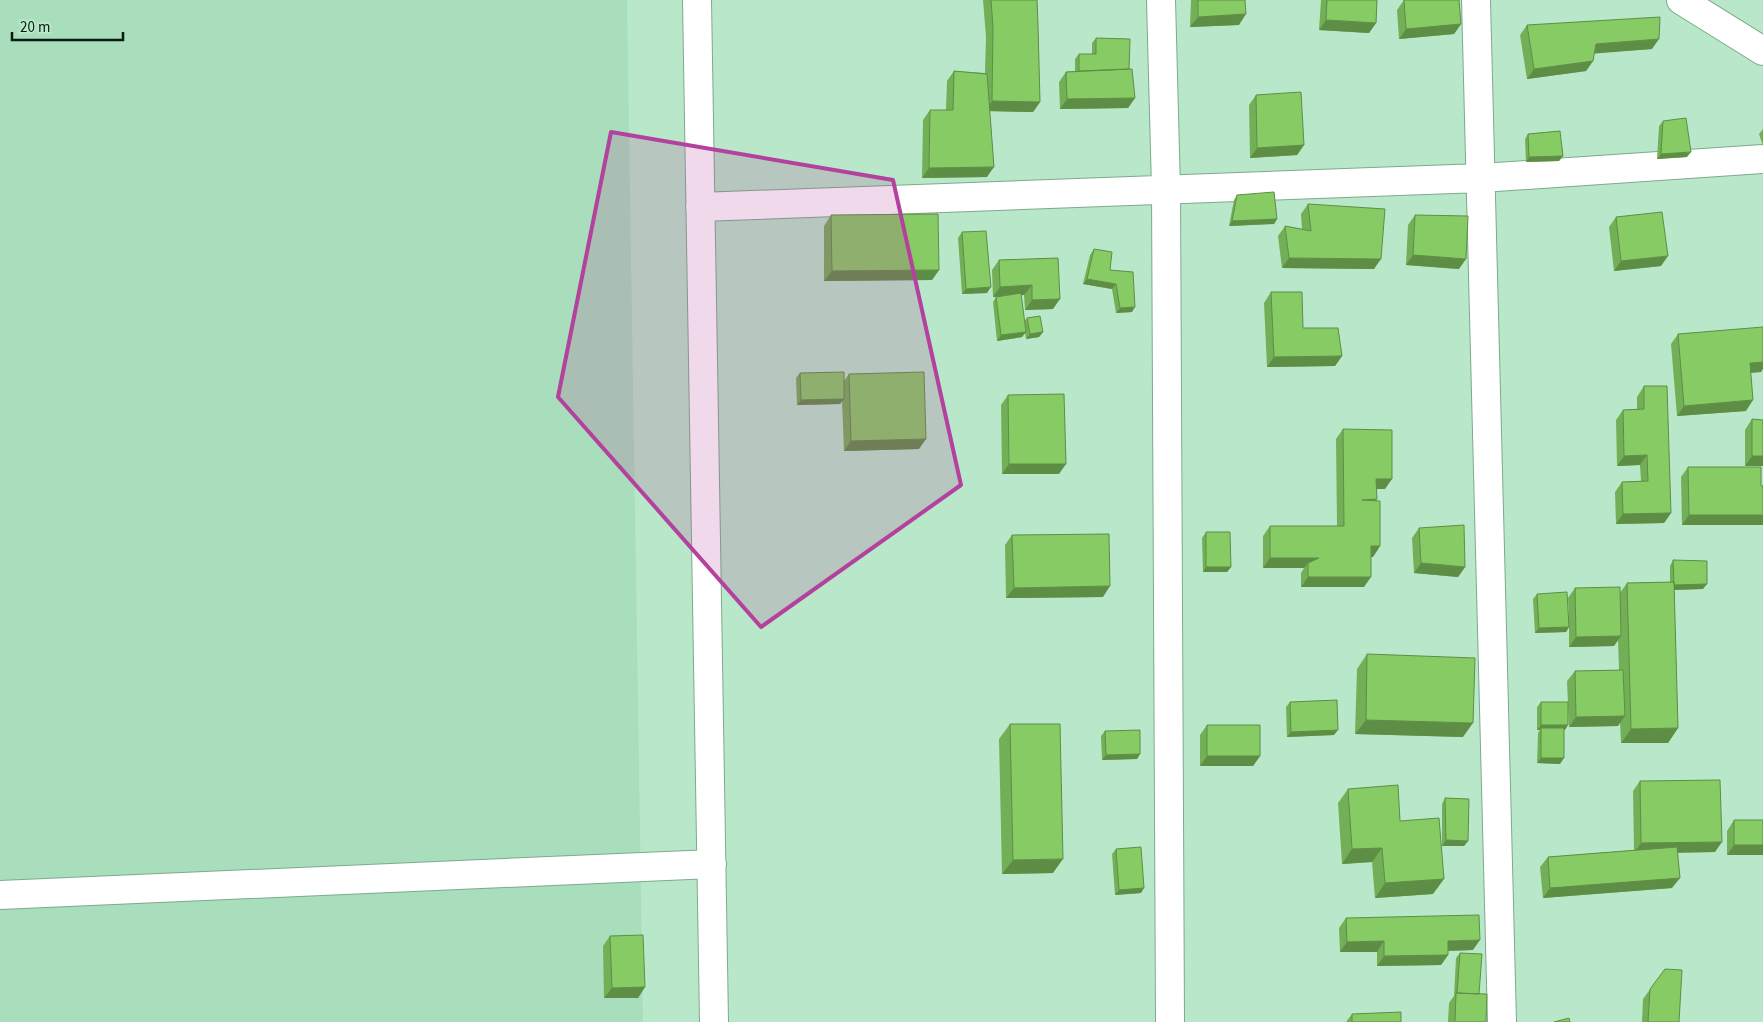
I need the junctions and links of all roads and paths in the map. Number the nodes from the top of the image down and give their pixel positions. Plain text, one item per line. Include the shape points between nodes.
1 (697, 0) edge
2 (1161, 0) edge
3 (1476, 0) edge
4 (1681, 0) edge
5 (1763, 51) edge
6 (1763, 159) edge
7 (1481, 178) junction
8 (1166, 188) junction
9 (700, 207) junction
10 (712, 864) junction
11 (0, 895) edge
12 (714, 1022) edge
13 (1170, 1022) edge
14 (1502, 1022) edge

1 - 9 street
2 - 8 street
3 - 7 street
4 - 5 street
6 - 7 street
7 - 8 street
7 - 14 street
8 - 9 street
8 - 13 street
9 - 10 street
10 - 11 street
10 - 12 street

